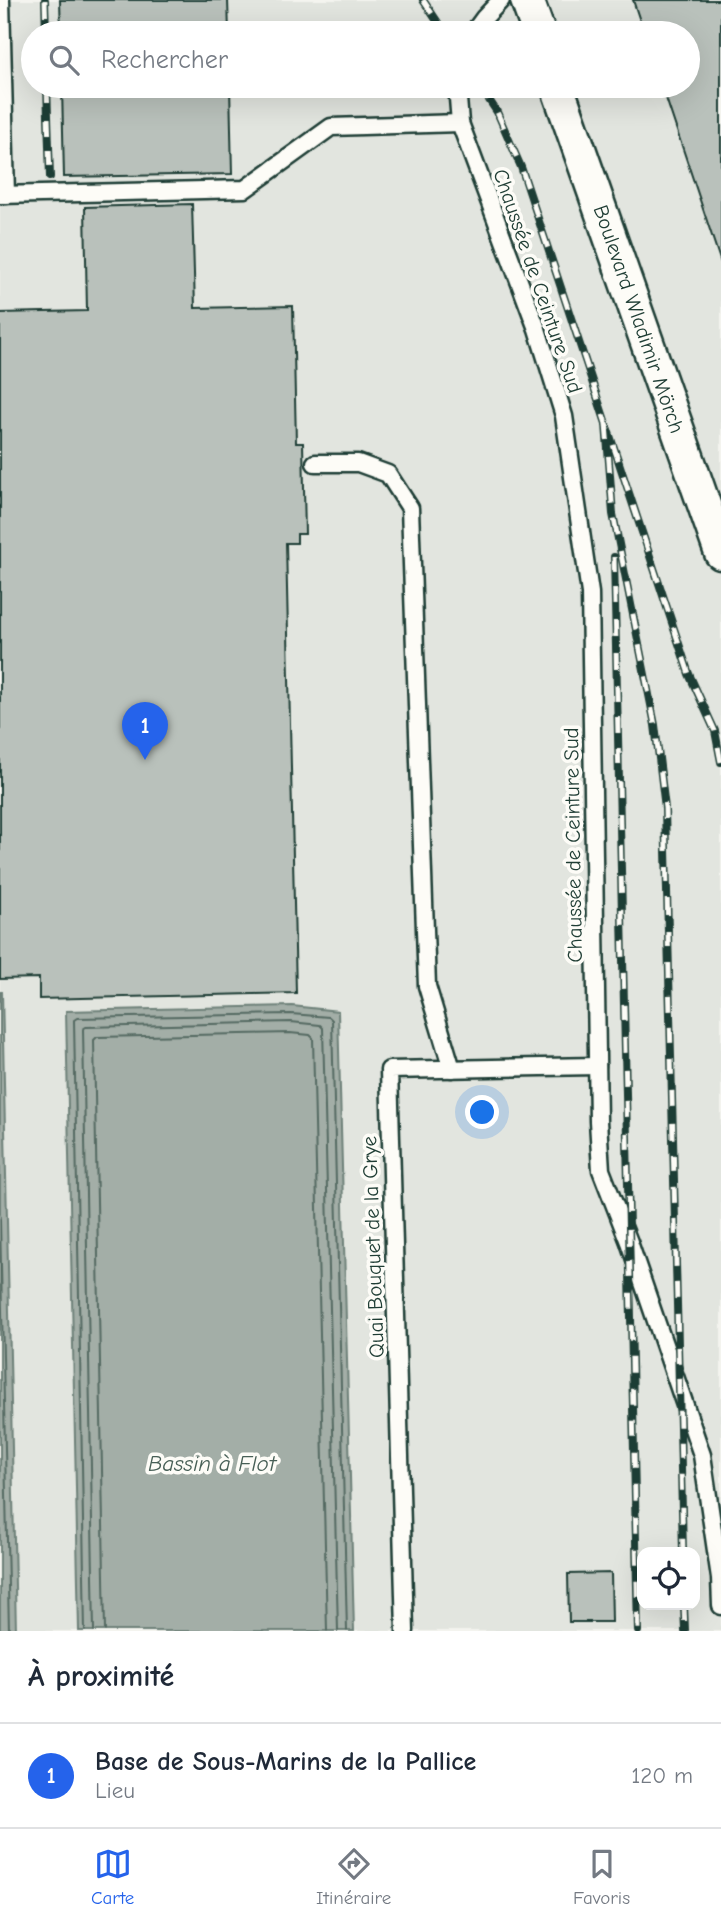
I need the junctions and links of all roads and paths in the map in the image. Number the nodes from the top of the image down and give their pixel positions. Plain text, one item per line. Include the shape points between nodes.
1 (1, 0) edge
2 (501, 0) edge
3 (527, 0) edge
4 (482, 21) edge
5 (535, 21) edge
6 (458, 98) edge
7 (561, 98) edge
8 (460, 123) junction
9 (3, 195) edge
10 (315, 463) dead end
11 (721, 553) edge
12 (597, 1066) junction
13 (452, 1069) junction
14 (721, 1606) edge
15 (405, 1631) edge

1 - 9 lane
2 - 4 lane
3 - 5 street
6 - 8 lane, Chaussée de Ceinture Sud
7 - 11 street, Boulevard Wladimir Mörch
8 - 9 lane via 331,127 245,189
8 - 12 lane, Chaussée de Ceinture Sud via 537,329 564,416 588,580
10 - 13 lane via 358,463 388,474 410,508 427,986
12 - 13 lane, Quai Bouquet de la Grye
12 - 14 lane, Chaussée de Ceinture Sud via 601,1170 702,1455
13 - 15 lane, Quai Bouquet de la Grye via 389,1070

